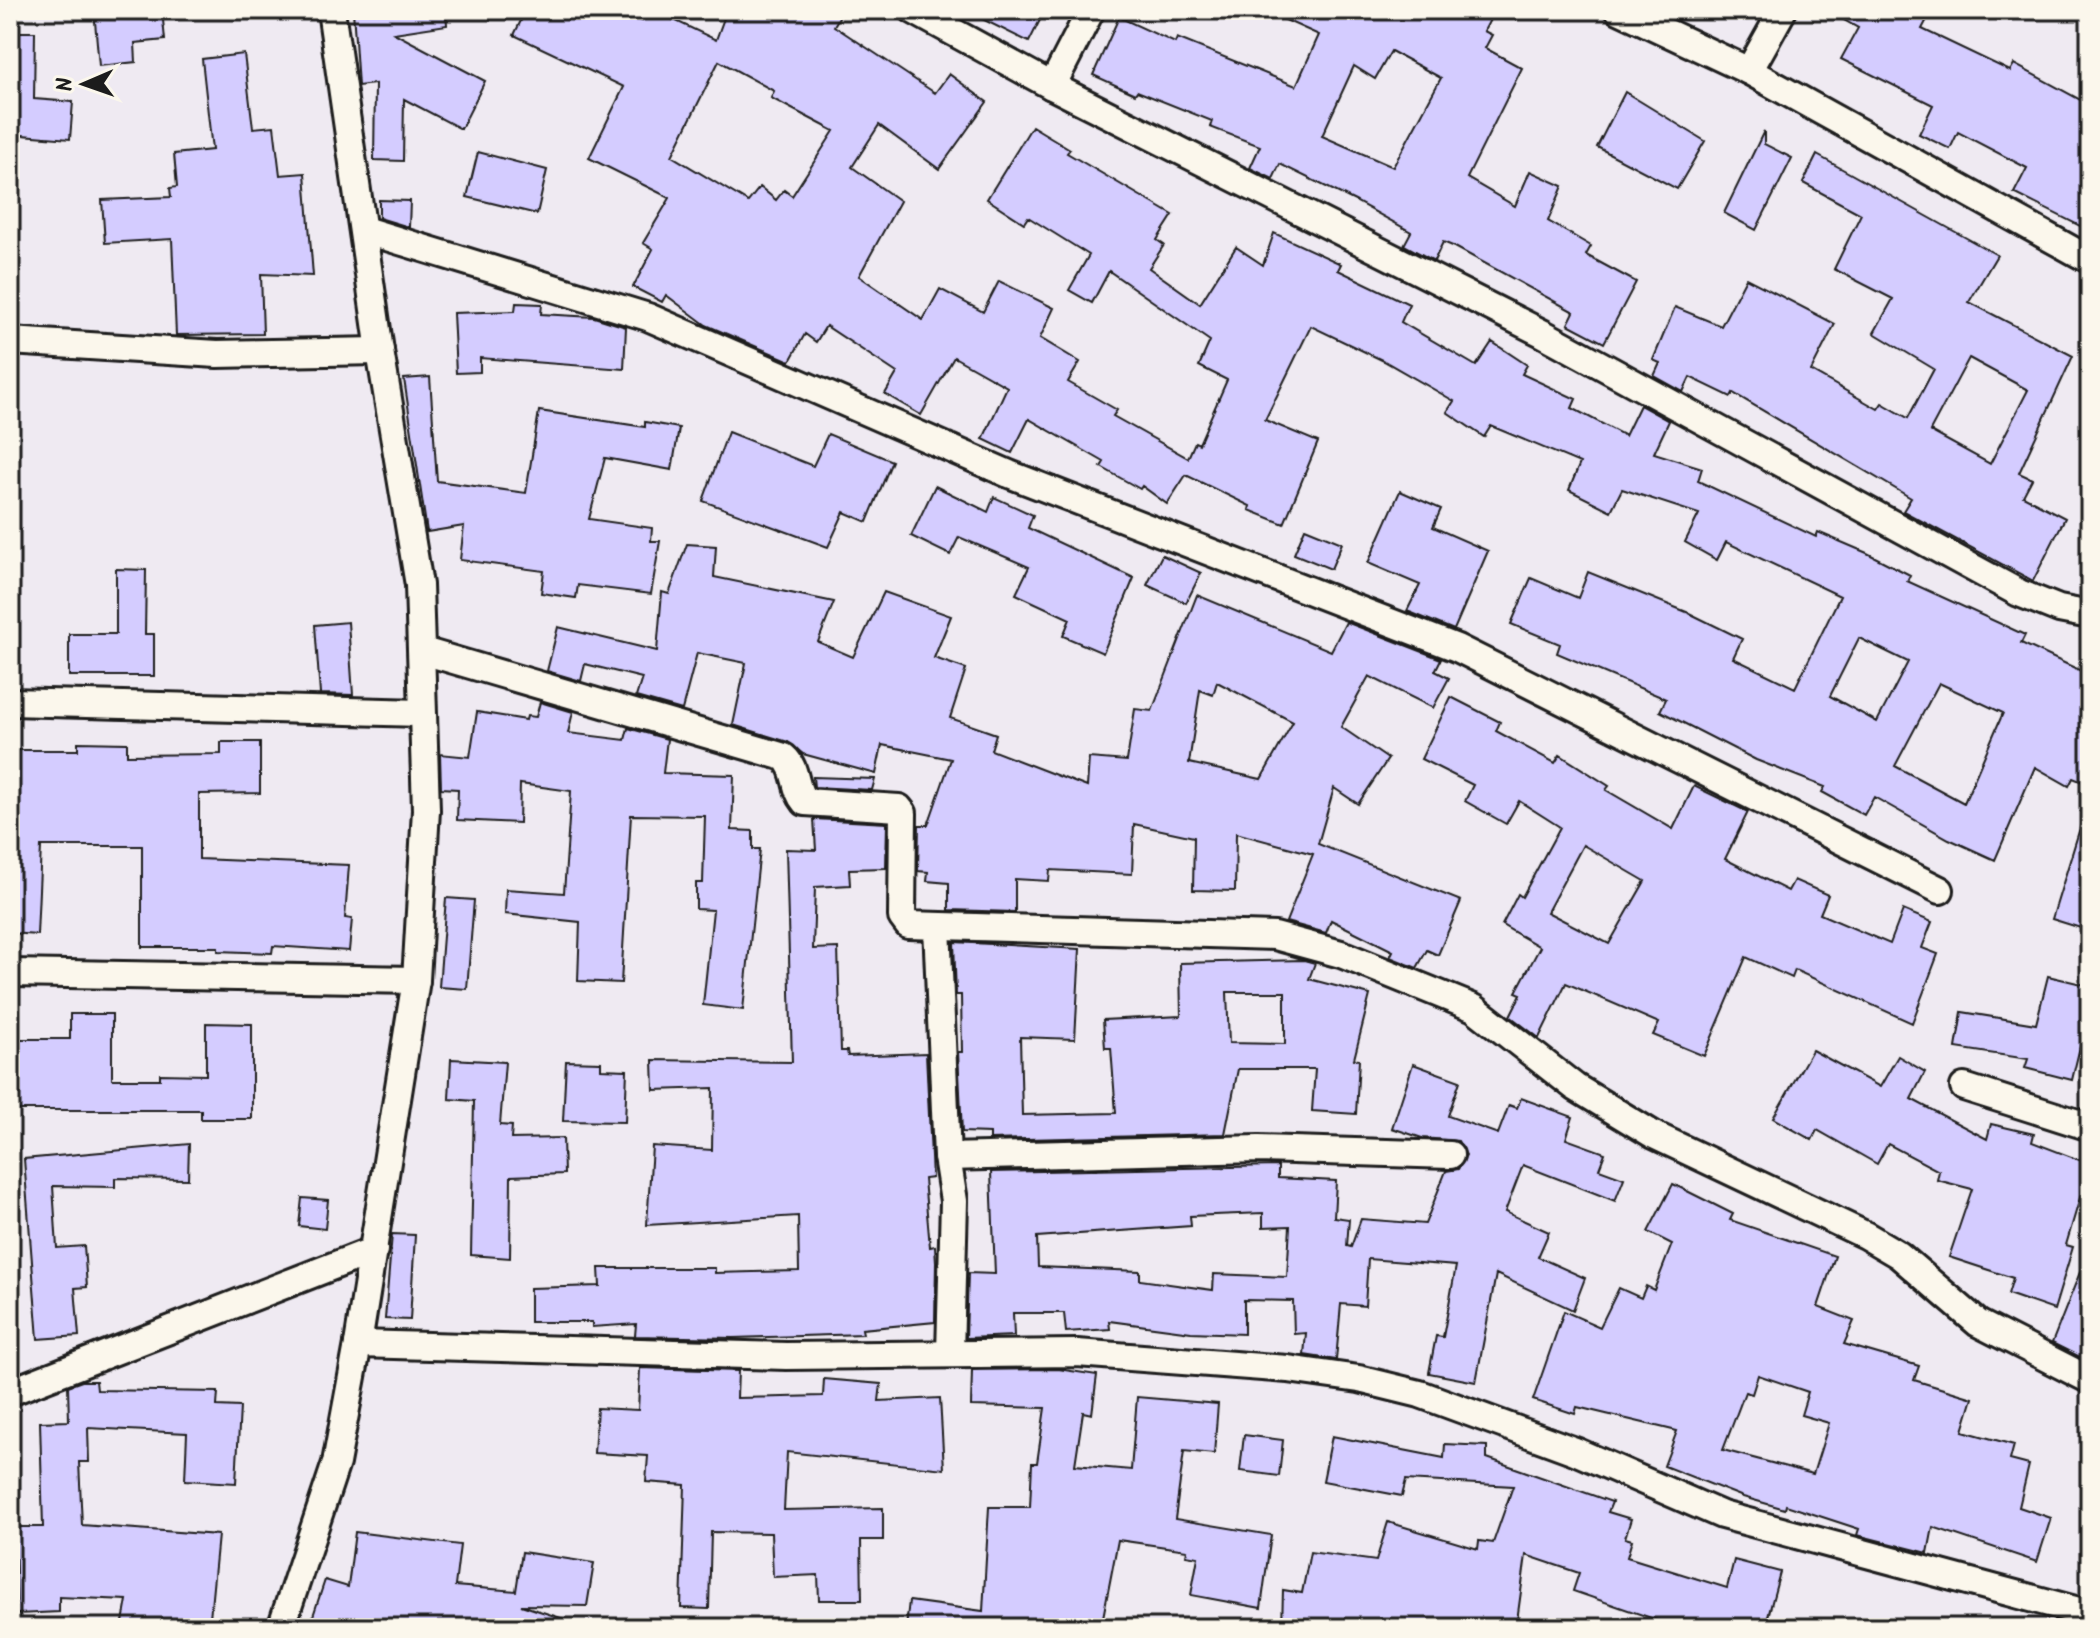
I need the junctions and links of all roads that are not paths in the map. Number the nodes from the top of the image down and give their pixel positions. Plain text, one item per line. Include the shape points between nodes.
1 (331, 10) edge
2 (913, 10) edge
3 (1091, 10) edge
4 (1619, 10) edge
5 (1783, 10) edge
6 (1749, 71) junction
7 (1052, 86) junction
8 (364, 230) junction
9 (2090, 260) edge
10 (10, 341) edge
11 (380, 351) junction
12 (2090, 615) edge
13 (423, 651) junction
14 (10, 702) edge
15 (422, 713) junction
16 (1940, 890) dead end
17 (937, 926) junction
18 (10, 973) edge
19 (416, 980) junction
20 (1964, 1087) dead end
21 (2090, 1127) edge
22 (1450, 1155) dead end
23 (947, 1157) junction
24 (374, 1250) junction
25 (358, 1344) junction
26 (950, 1354) junction
27 (2090, 1380) edge
28 (10, 1392) edge
29 (2090, 1614) edge
30 (281, 1628) edge

1 - 8 street
2 - 7 street
3 - 7 street
4 - 6 street
5 - 6 street
6 - 9 street
7 - 12 street via 1542,333 2019,593
8 - 11 street
8 - 16 street via 648,317 1009,474 1457,648
10 - 11 street via 217,354
11 - 13 street via 419,585
13 - 15 street
13 - 17 street via 784,757 792,764 805,802 899,808 902,917 908,925
14 - 15 street
15 - 19 street via 426,810
17 - 23 street
17 - 27 street via 1275,936 1341,954 1474,1008 1575,1087 1654,1135 1865,1235 1899,1255 1978,1323
18 - 19 street
19 - 24 street
20 - 21 street
22 - 23 street via 1259,1149
23 - 26 street via 954,1201
24 - 25 street
24 - 28 street
25 - 26 street via 786,1356
25 - 30 street via 336,1463
26 - 29 street via 1077,1353 1359,1379 1420,1394 1575,1451 1722,1515

